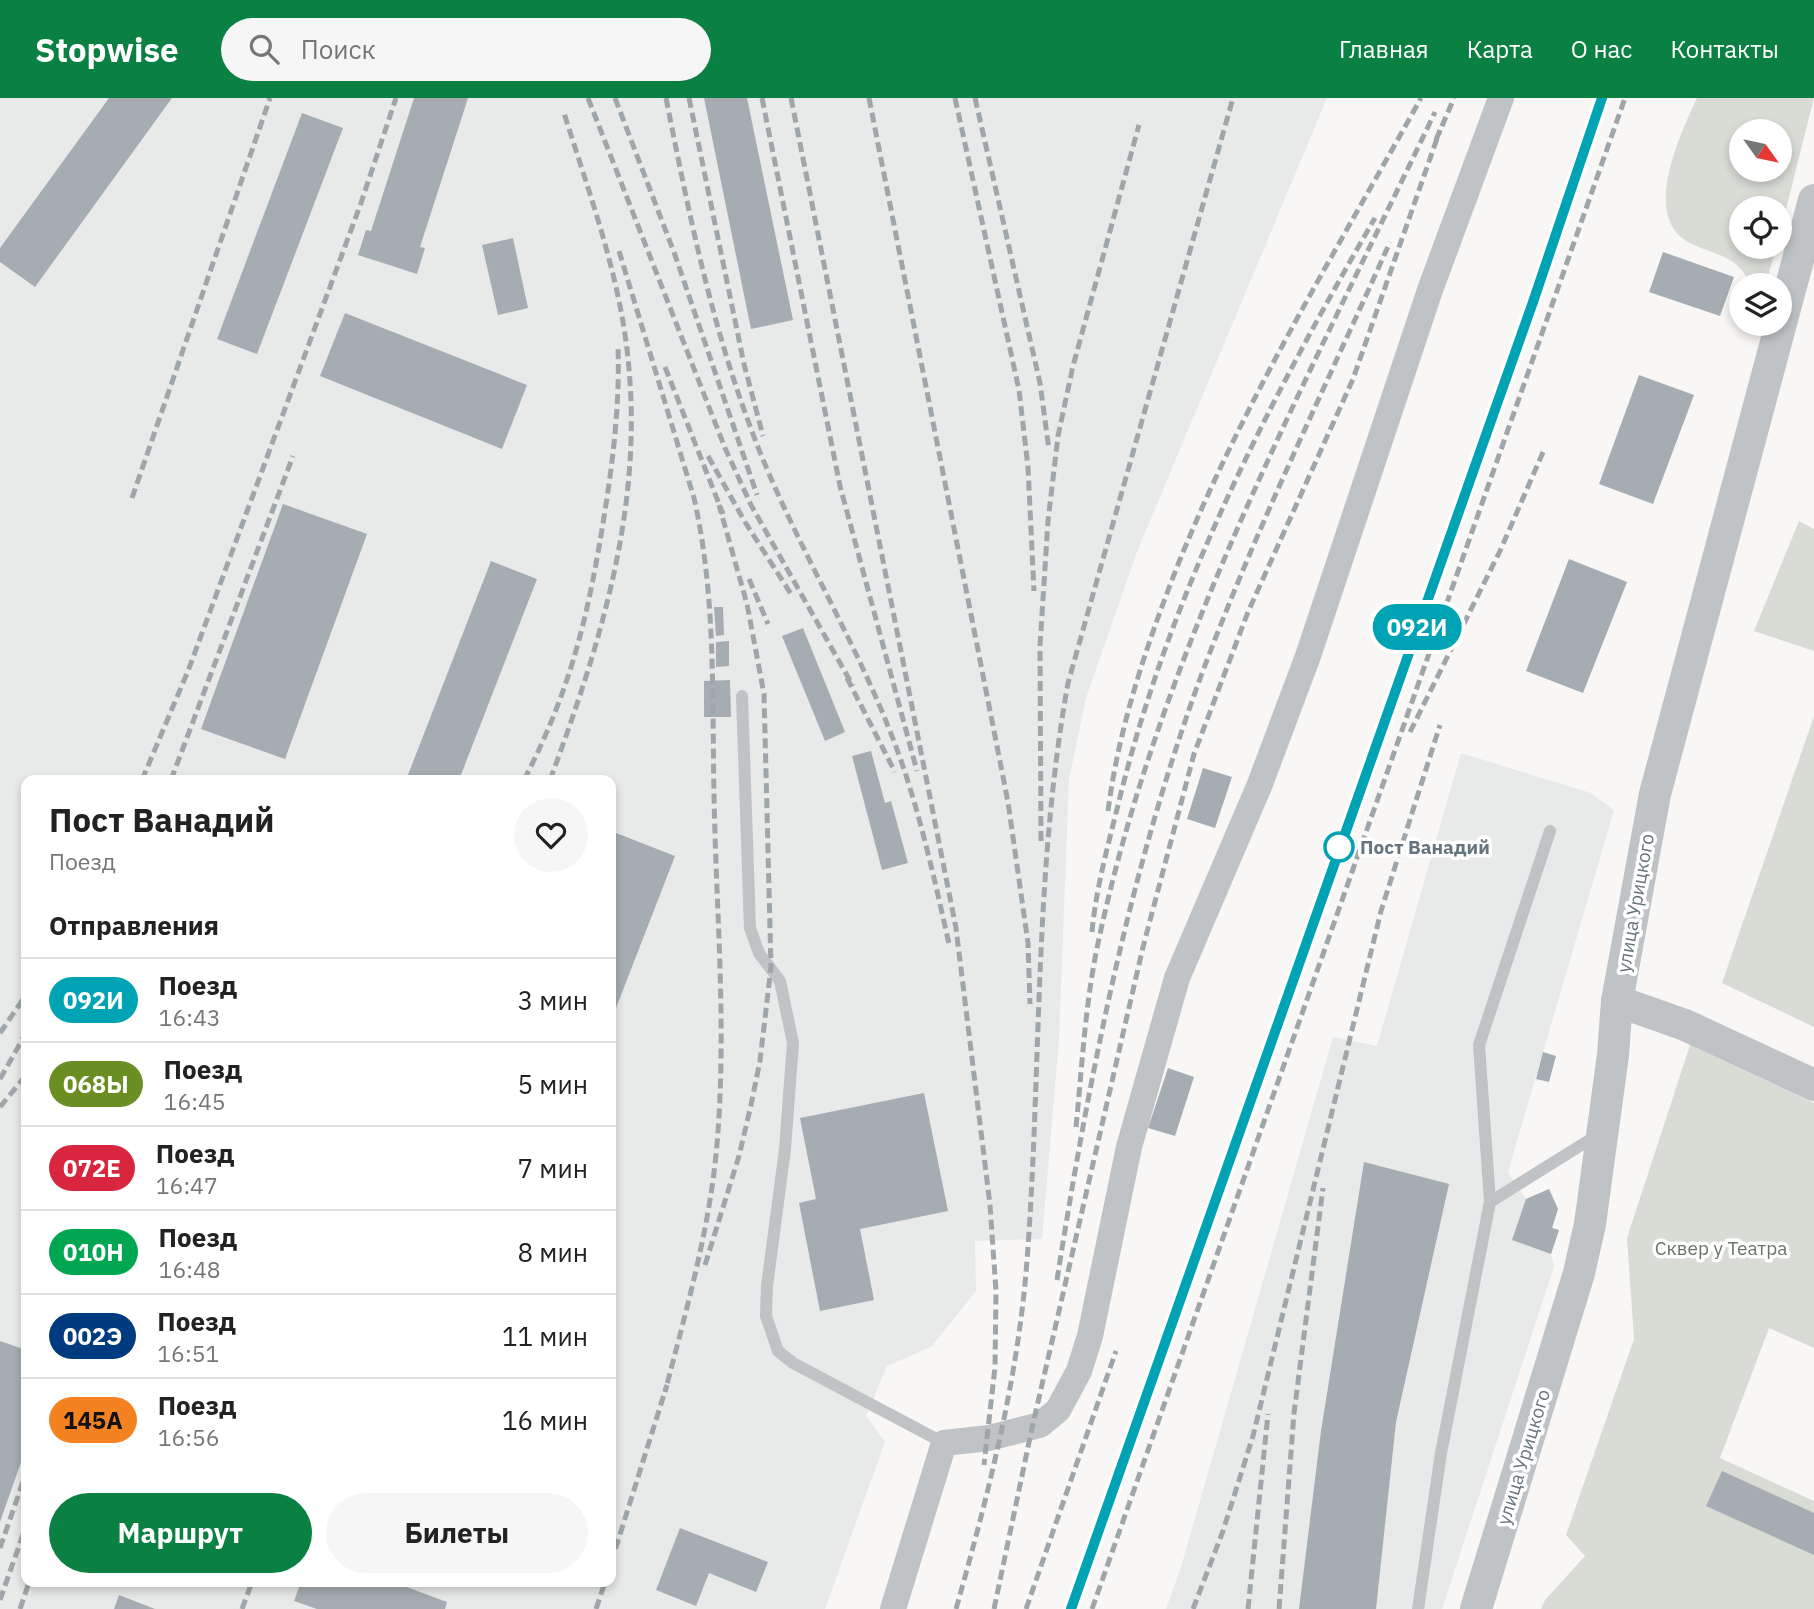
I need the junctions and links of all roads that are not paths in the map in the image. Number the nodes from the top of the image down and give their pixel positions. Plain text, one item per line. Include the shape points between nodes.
1 (1502, 98) edge
2 (1814, 200) edge
3 (742, 696) dead end
4 (1550, 831) dead end
5 (1617, 1001) junction
6 (1814, 1085) edge
7 (1602, 1132) junction
8 (1490, 1202) junction
9 (944, 1443) junction
10 (893, 1609) edge
11 (1418, 1609) edge
12 (1476, 1609) edge

1 - 9 street via 1430,290 1308,656 1260,784 1177,978 1129,1147 1079,1371 1058,1410 1040,1425
2 - 5 street, улица Урицкого via 1655,794
3 - 9 lane via 750,928 759,953 780,981 793,1043 785,1149 766,1286 771,1338 793,1363
4 - 8 lane via 1479,1045
5 - 6 street via 1685,1025
5 - 7 street, улица Урицкого
7 - 8 lane
7 - 12 street, улица Урицкого via 1579,1273
8 - 11 lane via 1441,1452
9 - 10 street

